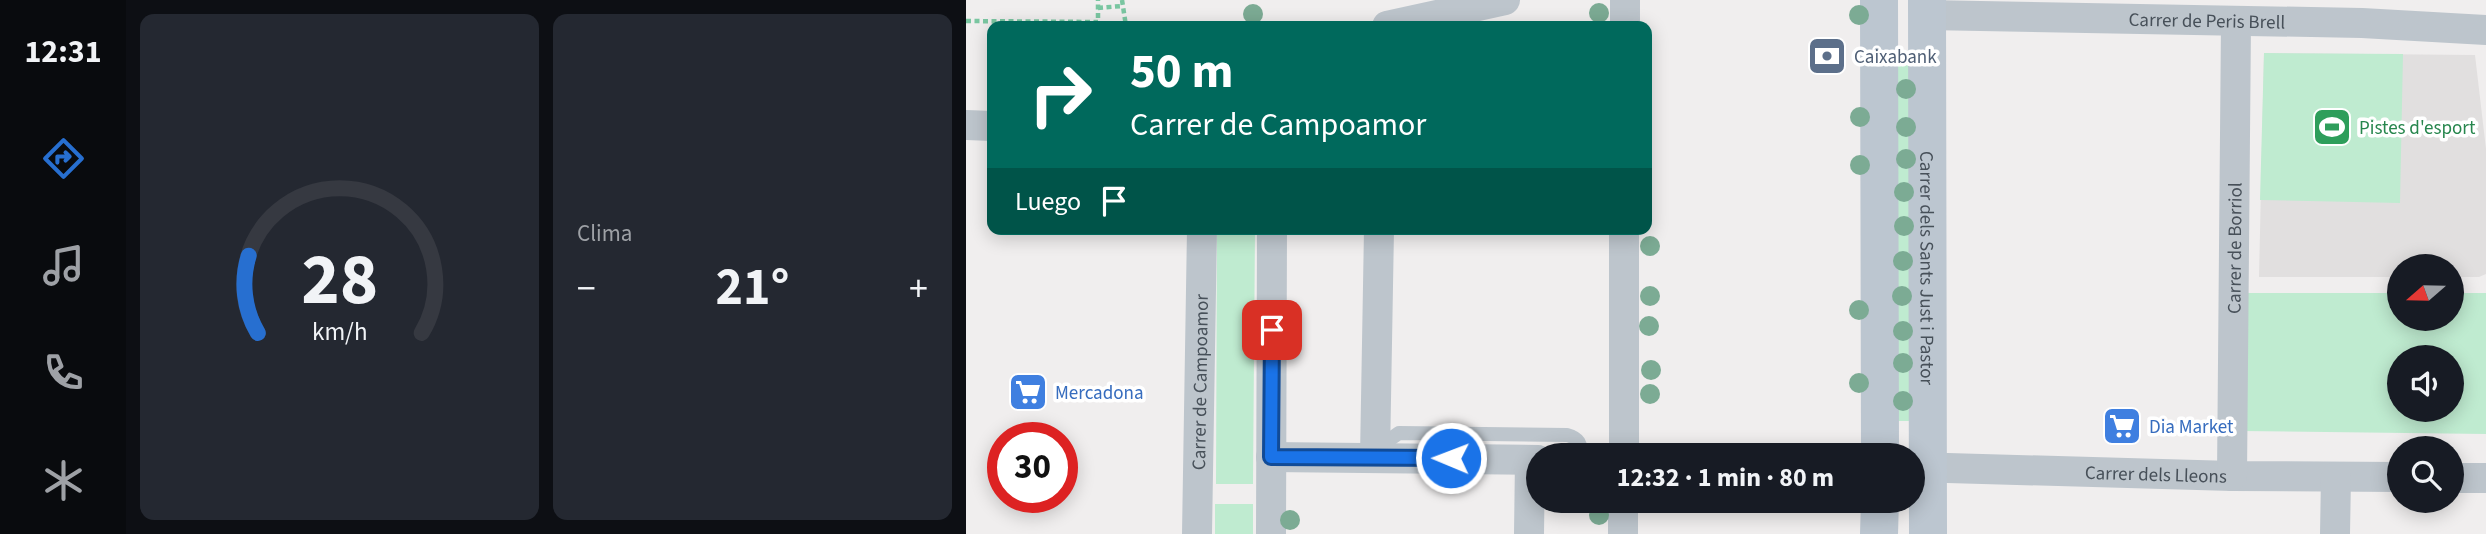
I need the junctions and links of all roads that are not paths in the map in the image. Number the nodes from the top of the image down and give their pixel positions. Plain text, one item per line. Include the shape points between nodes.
1 (1505, 0) edge
2 (1625, 0) edge
3 (1879, 8) edge
4 (1927, 8) edge
5 (2064, 9) edge
6 (2362, 12) edge
7 (1410, 21) edge
8 (1625, 21) edge
9 (2236, 21) junction
10 (2486, 30) edge
11 (966, 125) edge
12 (987, 126) edge
13 (1202, 235) edge
14 (1272, 235) edge
15 (1379, 235) edge
16 (1624, 235) edge
17 (1579, 443) edge
18 (1624, 443) edge
19 (1880, 443) edge
20 (1921, 443) edge
21 (1271, 457) junction
22 (1387, 457) junction
23 (1526, 460) edge
24 (1925, 468) edge
25 (2231, 476) junction
26 (2336, 477) junction
27 (2387, 477) edge
28 (2464, 478) edge
29 (2486, 478) edge
30 (1925, 506) edge
31 (1530, 513) edge
32 (1623, 513) edge
33 (1880, 513) edge
34 (1197, 534) edge
35 (1271, 534) edge
36 (1529, 534) edge
37 (1623, 534) edge
38 (1879, 534) edge
39 (1928, 534) edge
40 (2335, 534) edge

1 - 7 street
2 - 8 street
3 - 4 street
3 - 19 street
4 - 5 street, Carrer de Peris Brell
4 - 20 street, Carrer dels Sants Just i Pastor
5 - 9 street, Carrer de Peris Brell
6 - 9 street, Carrer de Peris Brell
6 - 10 street, Carrer de Peris Brell
9 - 25 street, Carrer de Borriol
11 - 12 street
13 - 34 street, Carrer de Campoamor
14 - 21 street
15 - 22 street
16 - 18 street
17 - 22 lane via 1567,435 1399,433 1389,440 1393,454
21 - 22 street
21 - 35 street
22 - 23 street
24 - 25 street, Carrer dels Lleons
25 - 26 street, Carrer dels Lleons
26 - 27 street, Carrer dels Lleons
26 - 40 street
28 - 29 street
30 - 39 street, Carrer dels Sants Just i Pastor
31 - 36 street
32 - 37 street
33 - 38 street

